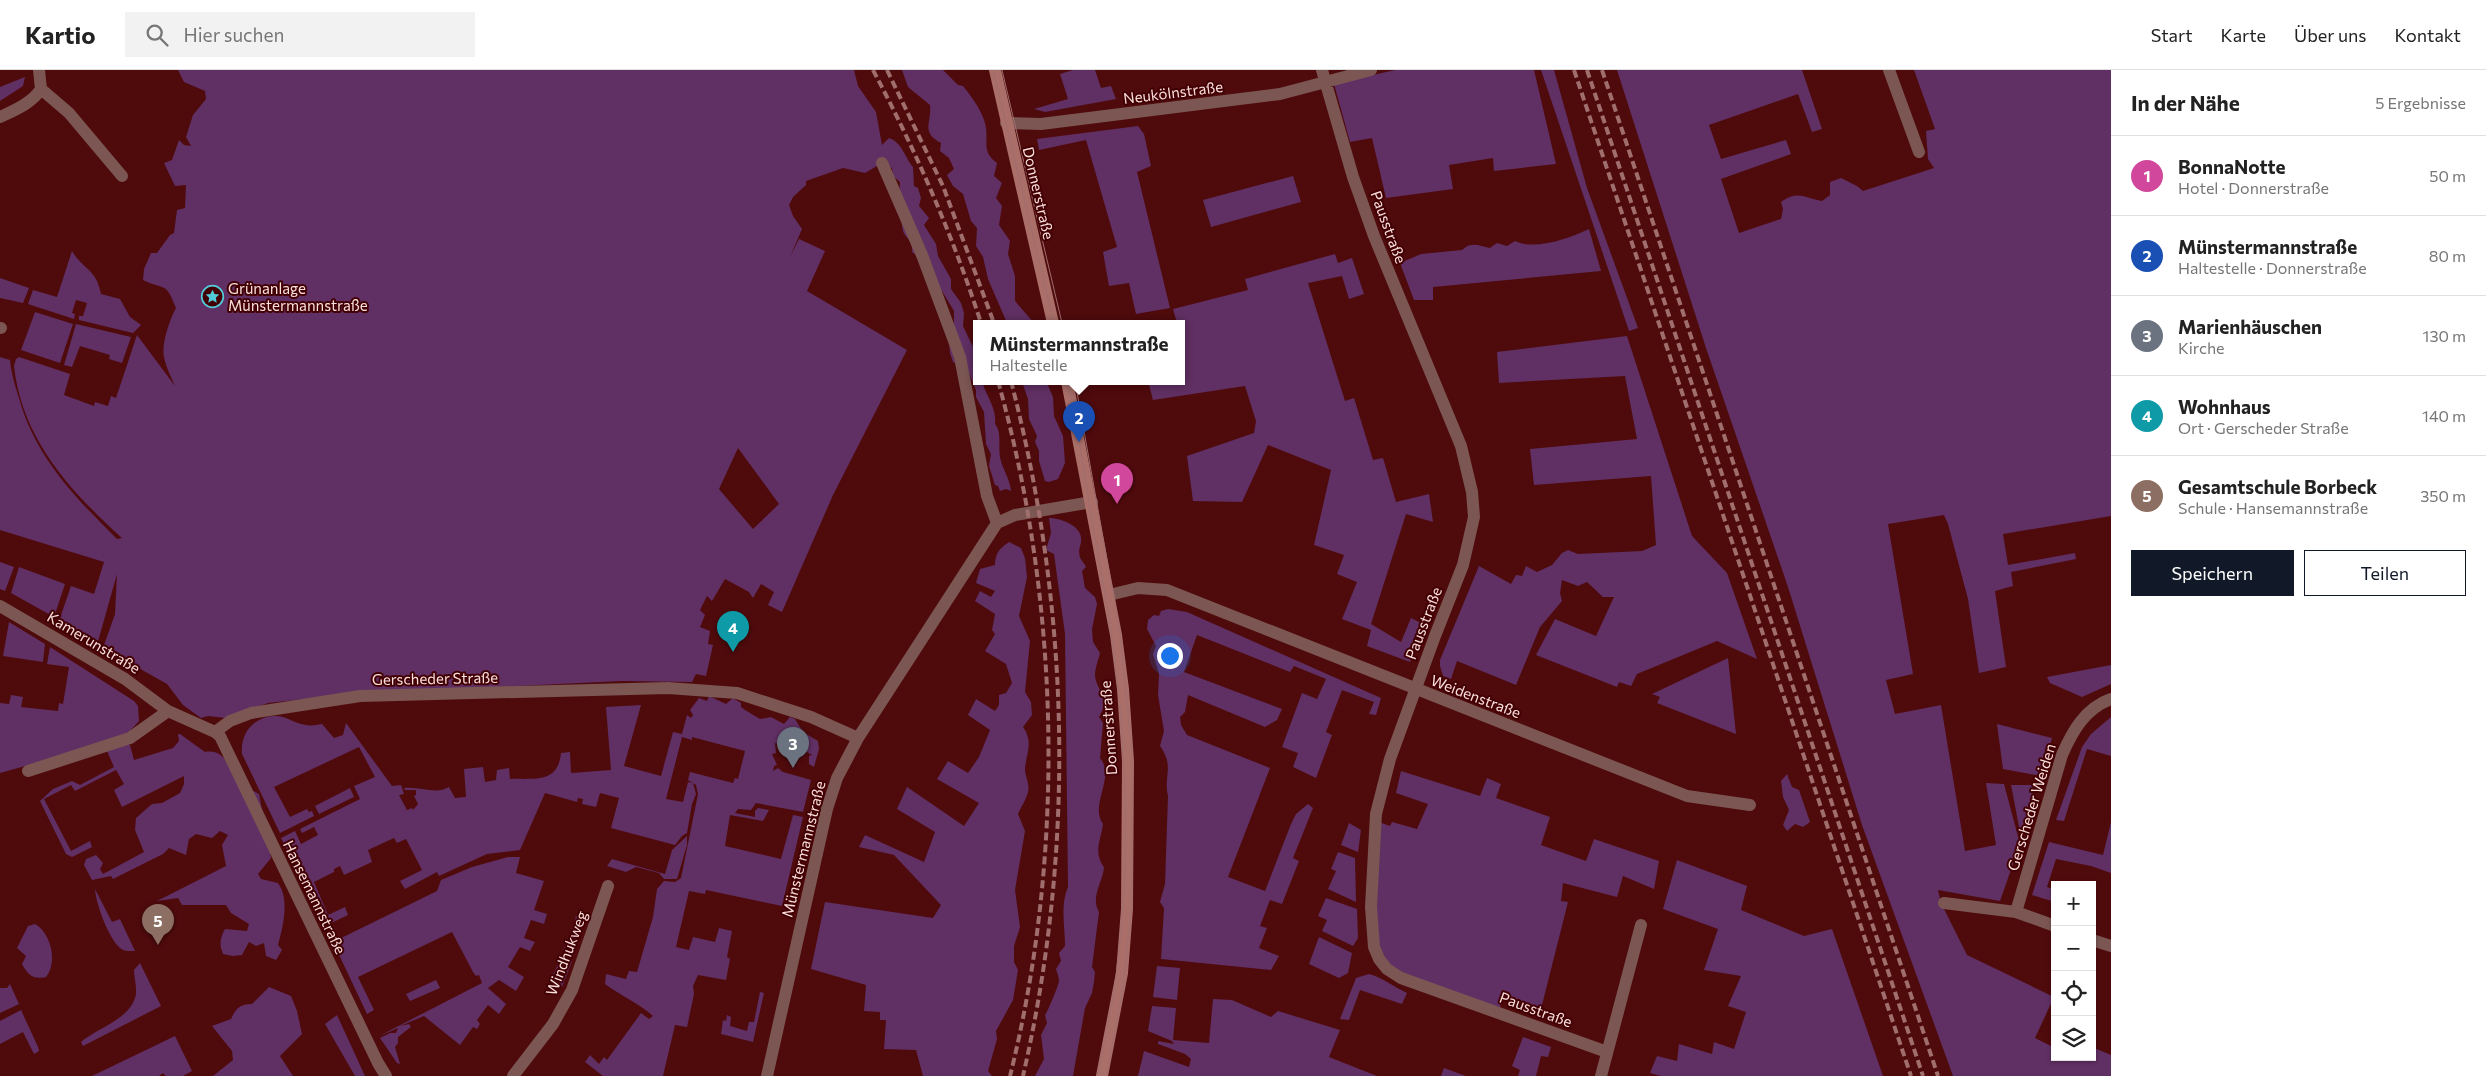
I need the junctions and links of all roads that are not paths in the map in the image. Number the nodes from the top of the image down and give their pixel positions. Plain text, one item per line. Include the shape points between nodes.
1 (39, 70) edge
2 (995, 70) edge
3 (1371, 70) edge
4 (1889, 70) edge
5 (1324, 76) edge
6 (41, 89) junction
7 (0, 117) edge
8 (1006, 124) junction
9 (1919, 152) dead end
10 (882, 163) dead end
11 (122, 176) dead end
12 (1052, 320) edge
13 (1068, 385) edge
14 (1092, 502) junction
15 (997, 523) junction
16 (1109, 595) junction
17 (0, 606) edge
18 (1416, 690) junction
19 (2111, 699) edge
20 (168, 711) junction
21 (215, 732) junction
22 (858, 738) junction
23 (28, 772) dead end
24 (1750, 805) dead end
25 (608, 886) dead end
26 (1944, 903) dead end
27 (2016, 912) junction
28 (1642, 925) dead end
29 (2051, 925) edge
30 (2096, 941) edge
31 (2111, 946) edge
32 (1607, 1052) junction
33 (386, 1076) edge
34 (513, 1076) edge
35 (767, 1076) edge
36 (1102, 1076) edge
37 (1601, 1076) edge

1 - 6 street
2 - 8 main road, Donnerstraße
3 - 5 street, Neukölnstraße
4 - 9 street
5 - 8 street, Neukölnstraße via 1280,94 1041,124
5 - 18 street, Pausstraße via 1353,177 1461,446 1472,492 1474,518 1470,540
6 - 7 street via 31,101
6 - 11 street via 69,113
8 - 12 main road, Donnerstraße
10 - 15 street via 922,255 960,356 987,496
13 - 14 main road, Donnerstraße
14 - 15 street via 1019,514
14 - 16 main road, Donnerstraße
15 - 22 street, Münstermannstraße
16 - 18 street, Weidenstraße via 1138,588 1167,590
16 - 36 main road, Donnerstraße via 1123,689 1129,842 1122,973
17 - 20 street, Kamerunstraße via 126,679
18 - 24 street, Weidenstraße via 1687,796
18 - 32 street, Pausstraße via 1390,759 1376,814 1371,908 1374,947 1379,958 1387,969 1401,978
19 - 27 street, Gerscheder Weiden via 2084,718 2069,739
20 - 21 street
20 - 23 street via 130,738
21 - 22 street, Gerscheder Straße via 230,721 251,713 360,696 668,688 737,693 811,716
21 - 33 street, Hansemannstraße via 220,736
22 - 35 street, Münstermannstraße via 837,778 827,809
25 - 34 street, Windhukweg via 569,996
26 - 27 street
27 - 29 street
28 - 32 street
30 - 31 street
32 - 37 street

